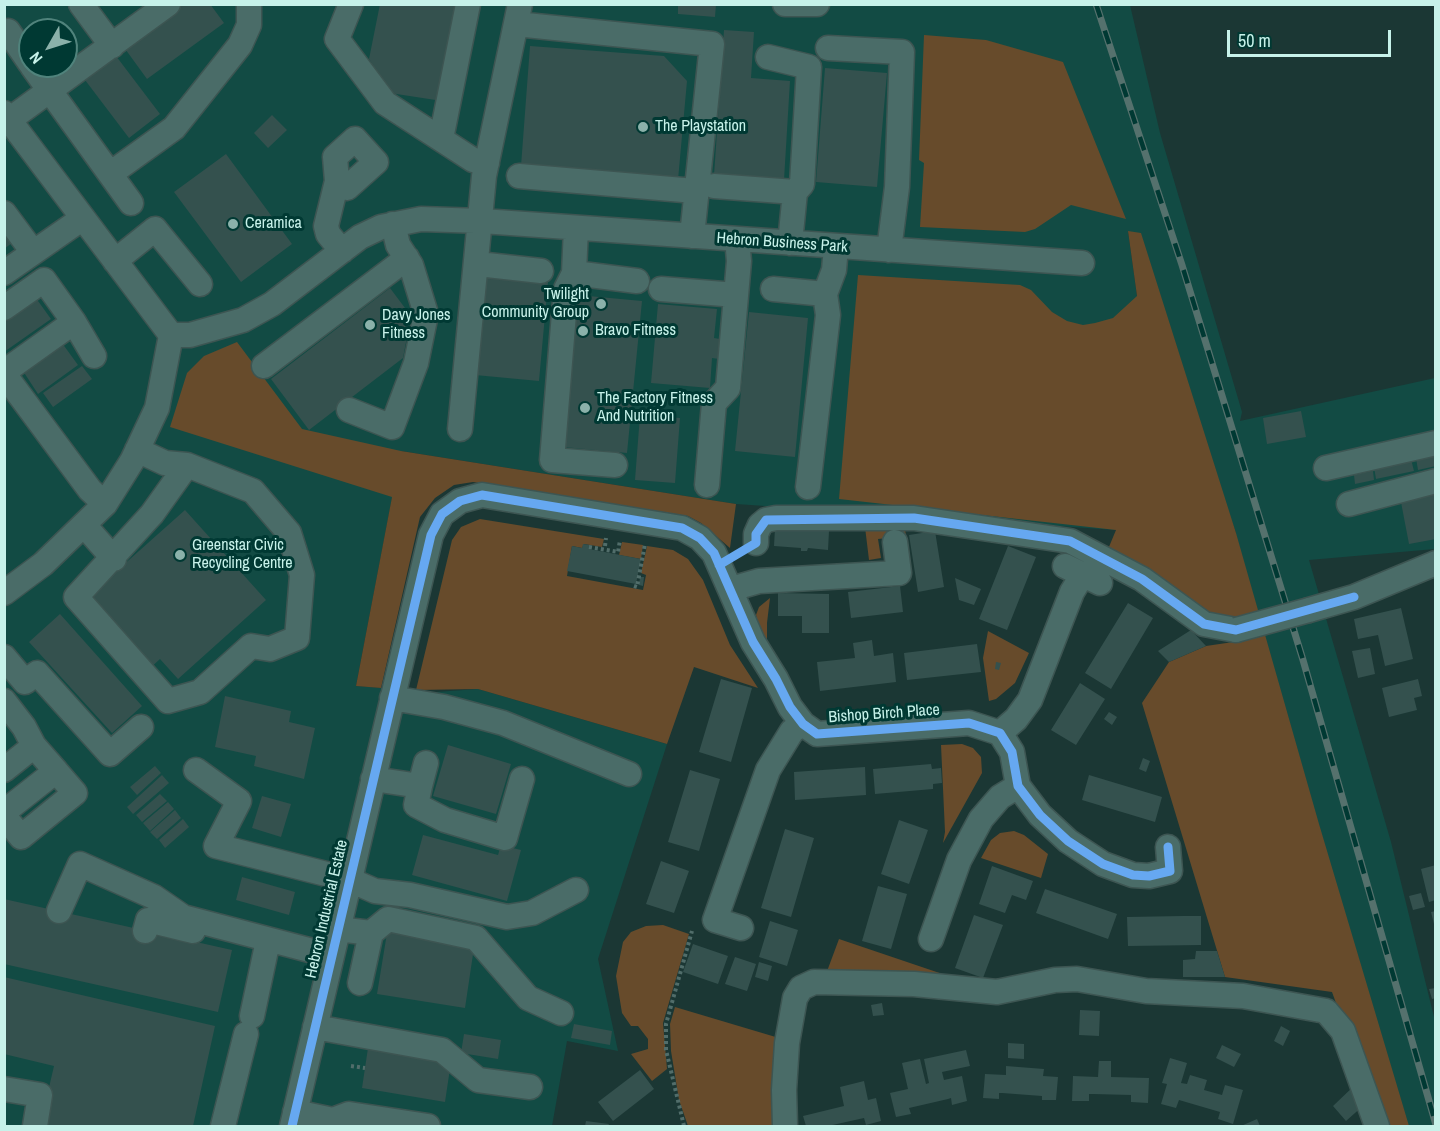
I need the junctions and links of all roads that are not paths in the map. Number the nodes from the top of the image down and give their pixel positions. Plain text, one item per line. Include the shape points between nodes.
1 (81, 4) edge
2 (168, 4) edge
3 (249, 4) edge
4 (351, 4) edge
5 (468, 4) edge
6 (785, 4) edge
7 (817, 4) edge
8 (518, 14) edge
9 (8, 31) dead end
10 (18, 45) edge
11 (112, 46) junction
12 (828, 48) dead end
13 (768, 57) dead end
14 (41, 78) edge
15 (50, 90) junction
16 (7, 116) edge
17 (441, 139) junction
18 (487, 163) junction
19 (110, 174) junction
20 (519, 176) dead end
21 (337, 181) dead end
22 (704, 188) junction
23 (795, 192) junction
24 (131, 203) dead end
25 (4, 213) edge
26 (83, 218) junction
27 (482, 220) junction
28 (393, 224) junction
29 (576, 228) junction
30 (692, 236) junction
31 (737, 239) junction
32 (790, 243) junction
33 (836, 247) junction
34 (889, 250) junction
35 (342, 251) junction
36 (33, 252) junction
37 (407, 258) junction
38 (115, 261) junction
39 (1082, 263) dead end
40 (478, 264) junction
41 (541, 271) dead end
42 (4, 273) edge
43 (574, 273) junction
44 (637, 281) dead end
45 (200, 284) dead end
46 (661, 289) dead end
47 (773, 289) dead end
48 (825, 294) junction
49 (736, 295) junction
50 (4, 308) edge
51 (74, 322) junction
52 (171, 336) junction
53 (94, 356) dead end
54 (264, 366) dead end
55 (4, 373) edge
56 (349, 410) dead end
57 (460, 429) dead end
58 (1436, 443) edge
59 (137, 450) junction
60 (187, 465) junction
61 (615, 465) dead end
62 (1326, 468) dead end
63 (1436, 482) edge
64 (707, 485) dead end
65 (808, 487) dead end
66 (105, 504) junction
67 (1349, 504) dead end
68 (84, 525) junction
69 (895, 542) dead end
70 (756, 543) dead end
71 (114, 559) junction
72 (1435, 565) edge
73 (1083, 574) dead end
74 (731, 589) junction
75 (4, 593) edge
76 (4, 657) edge
77 (392, 698) junction
78 (4, 701) edge
79 (803, 724) junction
80 (141, 727) dead end
81 (1000, 733) junction
82 (34, 746) junction
83 (4, 770) edge
84 (196, 770) dead end
85 (56, 771) junction
86 (629, 774) dead end
87 (374, 779) junction
88 (522, 779) dead end
89 (1018, 786) junction
90 (4, 814) edge
91 (13, 842) edge
92 (1168, 847) dead end
93 (350, 880) junction
94 (576, 890) dead end
95 (59, 911) dead end
96 (741, 928) dead end
97 (338, 929) junction
98 (145, 931) dead end
99 (371, 933) junction
100 (932, 939) dead end
101 (266, 950) junction
102 (330, 961) junction
103 (360, 983) dead end
104 (561, 1013) dead end
105 (315, 1027) junction
106 (530, 1087) dead end
107 (4, 1089) edge
108 (293, 1119) edge
109 (231, 1123) edge
110 (35, 1126) edge
111 (428, 1126) edge
112 (785, 1126) edge
113 (1377, 1126) edge

1 - 11 street
2 - 11 street
3 - 19 street via 249,25 240,45 174,128
4 - 17 street via 337,39 385,103
5 - 17 street
6 - 7 street
8 - 18 street
8 - 22 street via 712,44 699,183
9 - 10 street
11 - 15 street
12 - 34 street via 902,52 897,187
13 - 23 street via 809,67 802,184
14 - 15 street
15 - 16 street
15 - 19 street
16 - 26 street
17 - 18 street via 473,160
18 - 27 street
19 - 24 street
20 - 22 street
21 - 35 street via 326,226
22 - 23 street
22 - 30 street
23 - 32 street
25 - 36 street
26 - 36 street
26 - 38 street
27 - 28 street, Hebron Business Park via 421,219
27 - 29 street, Hebron Business Park
27 - 40 street
28 - 35 street, Hebron Business Park via 360,237
28 - 37 street via 398,245
29 - 30 street, Hebron Business Park
29 - 43 street
30 - 31 street, Hebron Business Park
31 - 32 street, Hebron Business Park
31 - 49 street
32 - 33 street, Hebron Business Park
33 - 34 street, Hebron Business Park
33 - 48 street via 834,270
34 - 39 street, Hebron Business Park
35 - 52 street, Hebron Business Park via 272,304 243,320 190,335
36 - 42 street
37 - 54 street
37 - 56 street via 426,314 417,363 392,427
38 - 45 street via 155,229
38 - 52 street
40 - 41 street
40 - 57 street
43 - 44 street
43 - 61 street via 566,289 552,460
46 - 49 street
47 - 48 street
48 - 65 street via 828,315
49 - 64 street via 728,388 714,403
50 - 51 street via 44,280
51 - 53 street
51 - 55 street
52 - 59 street via 157,408
55 - 66 street via 90,490
58 - 62 street
59 - 60 street via 165,463
59 - 66 street
60 - 71 street
60 - 71 street via 253,491 289,533 302,575 297,638 270,649 251,646 200,692 168,701 76,597
63 - 67 street
66 - 68 street
68 - 71 street
68 - 75 street via 43,564
69 - 74 street via 900,573 759,581
70 - 72 street, bridge via 760,525 776,518 914,518 1070,541 1142,579 1204,624 1236,630 1354,597
73 - 81 street via 1072,592 1030,700
74 - 77 street, Hebron Industrial Estate via 714,553 700,538 682,528 482,495 459,501 442,514 431,534
74 - 79 street via 743,624
76 - 80 street via 25,682 37,673 110,754
77 - 86 street via 503,723
77 - 87 street, Hebron Industrial Estate
78 - 82 street
79 - 81 street, Bishop Birch Place via 817,734 969,723
79 - 96 street via 792,731 768,770 715,920
81 - 89 street via 1012,752
82 - 83 street
82 - 85 street
84 - 93 street via 239,801 216,846
85 - 90 street
85 - 91 street via 75,793
87 - 88 street via 423,775 416,805 446,820 505,838
87 - 93 street, Hebron Industrial Estate
89 - 92 street via 1068,841 1103,864 1133,875 1170,871
89 - 100 street via 1000,797 981,819 959,860
90 - 91 street
93 - 94 street via 375,891 507,917 532,913
93 - 97 street, Hebron Industrial Estate
95 - 102 street via 80,864 154,897 183,917
97 - 99 street
97 - 102 street, Hebron Industrial Estate
98 - 101 street via 148,920
99 - 103 street
99 - 104 street via 388,919 476,938 528,998
101 - 102 street
101 - 109 street
102 - 105 street, Hebron Industrial Estate
105 - 106 street via 442,1050 478,1080
105 - 108 street, Hebron Industrial Estate
107 - 110 street via 40,1095
108 - 111 street via 333,1120 349,1114
112 - 113 street via 787,1043 795,998 801,988 814,982 914,984 997,992 1077,979 1146,991 1243,996 1326,1011 1343,1031

